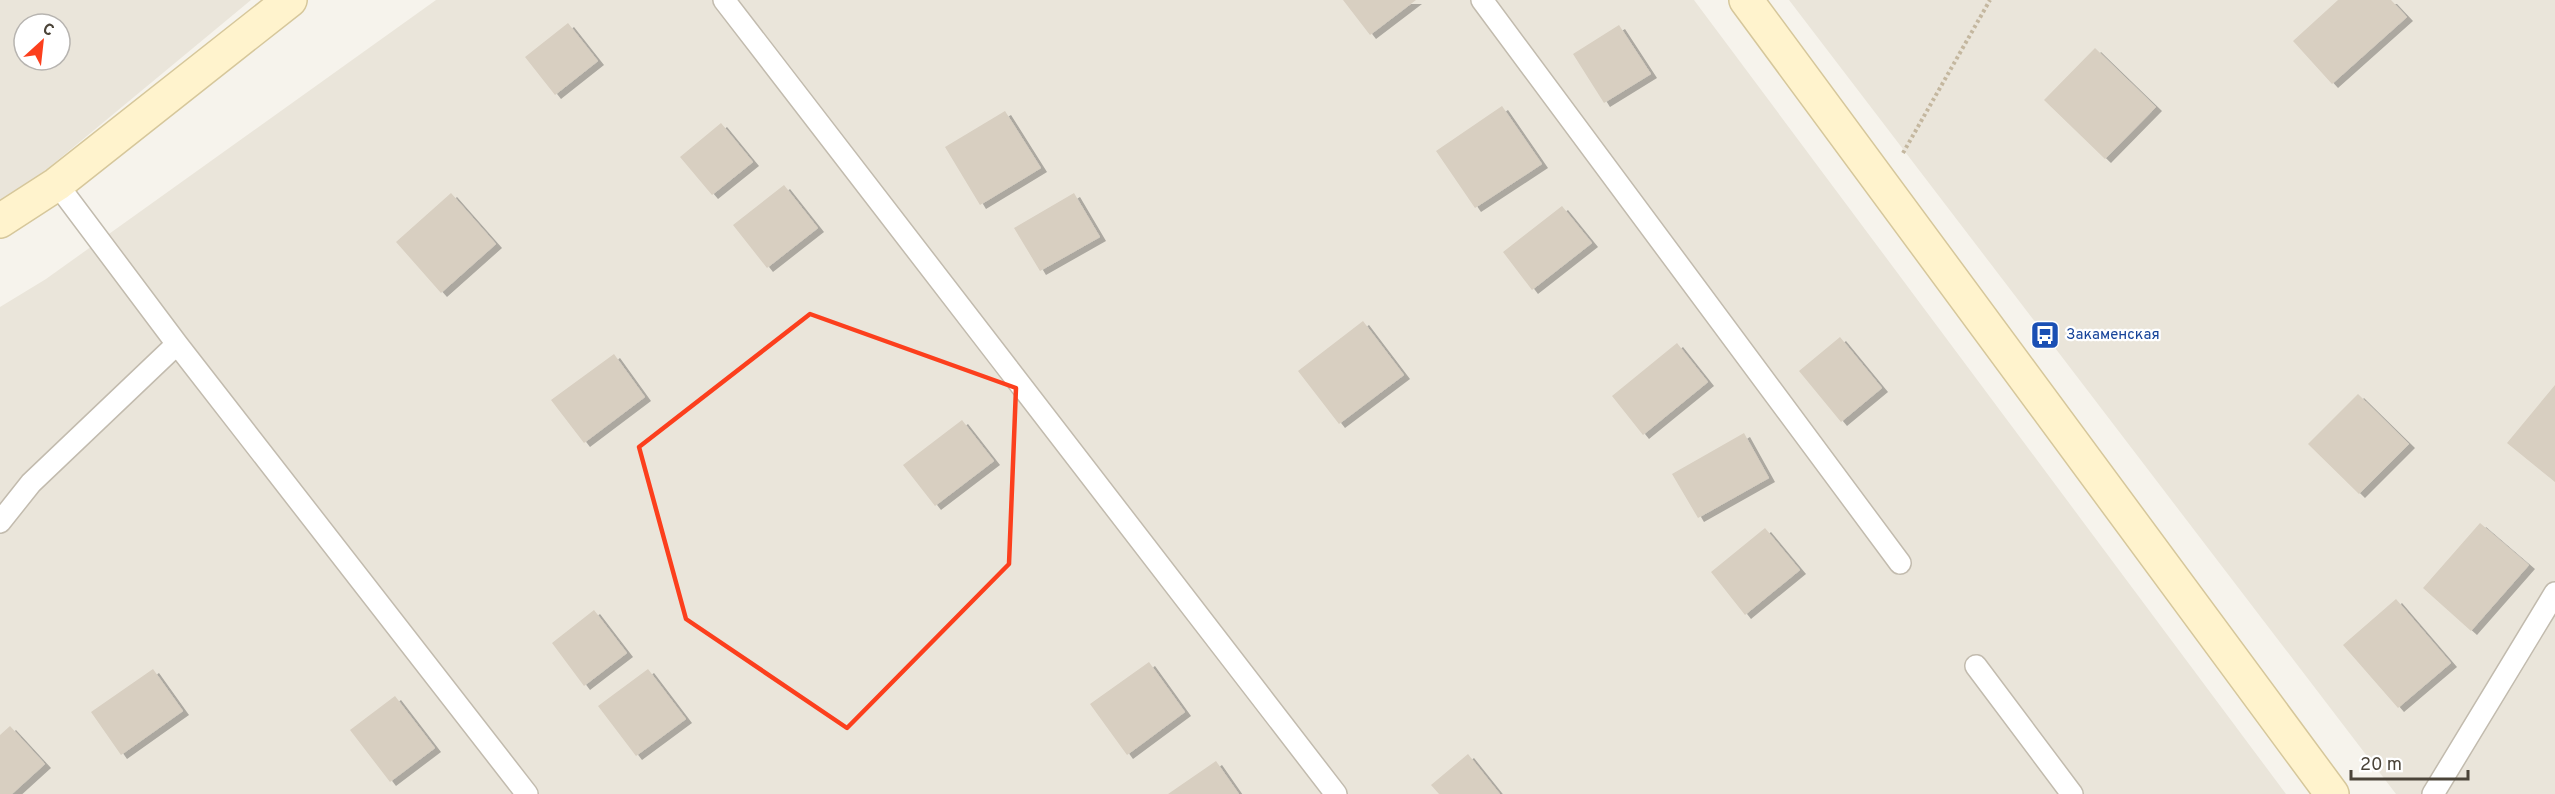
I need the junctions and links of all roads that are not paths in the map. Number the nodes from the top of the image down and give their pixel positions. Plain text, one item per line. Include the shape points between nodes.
1 (290, 0) edge
2 (724, 0) edge
3 (1482, 0) edge
4 (1746, 0) edge
5 (57, 184) junction
6 (0, 221) edge
7 (177, 344) junction
8 (0, 522) edge
9 (1900, 563) dead end
10 (2555, 593) edge
11 (1976, 666) dead end
12 (527, 794) edge
13 (1336, 794) edge
14 (2072, 794) edge
15 (2332, 794) edge
16 (2433, 794) edge

1 - 5 main road
2 - 13 lane
3 - 9 lane
4 - 15 main road
5 - 6 main road
5 - 7 lane
7 - 8 lane via 31,483
7 - 12 lane
10 - 16 lane
11 - 14 lane

